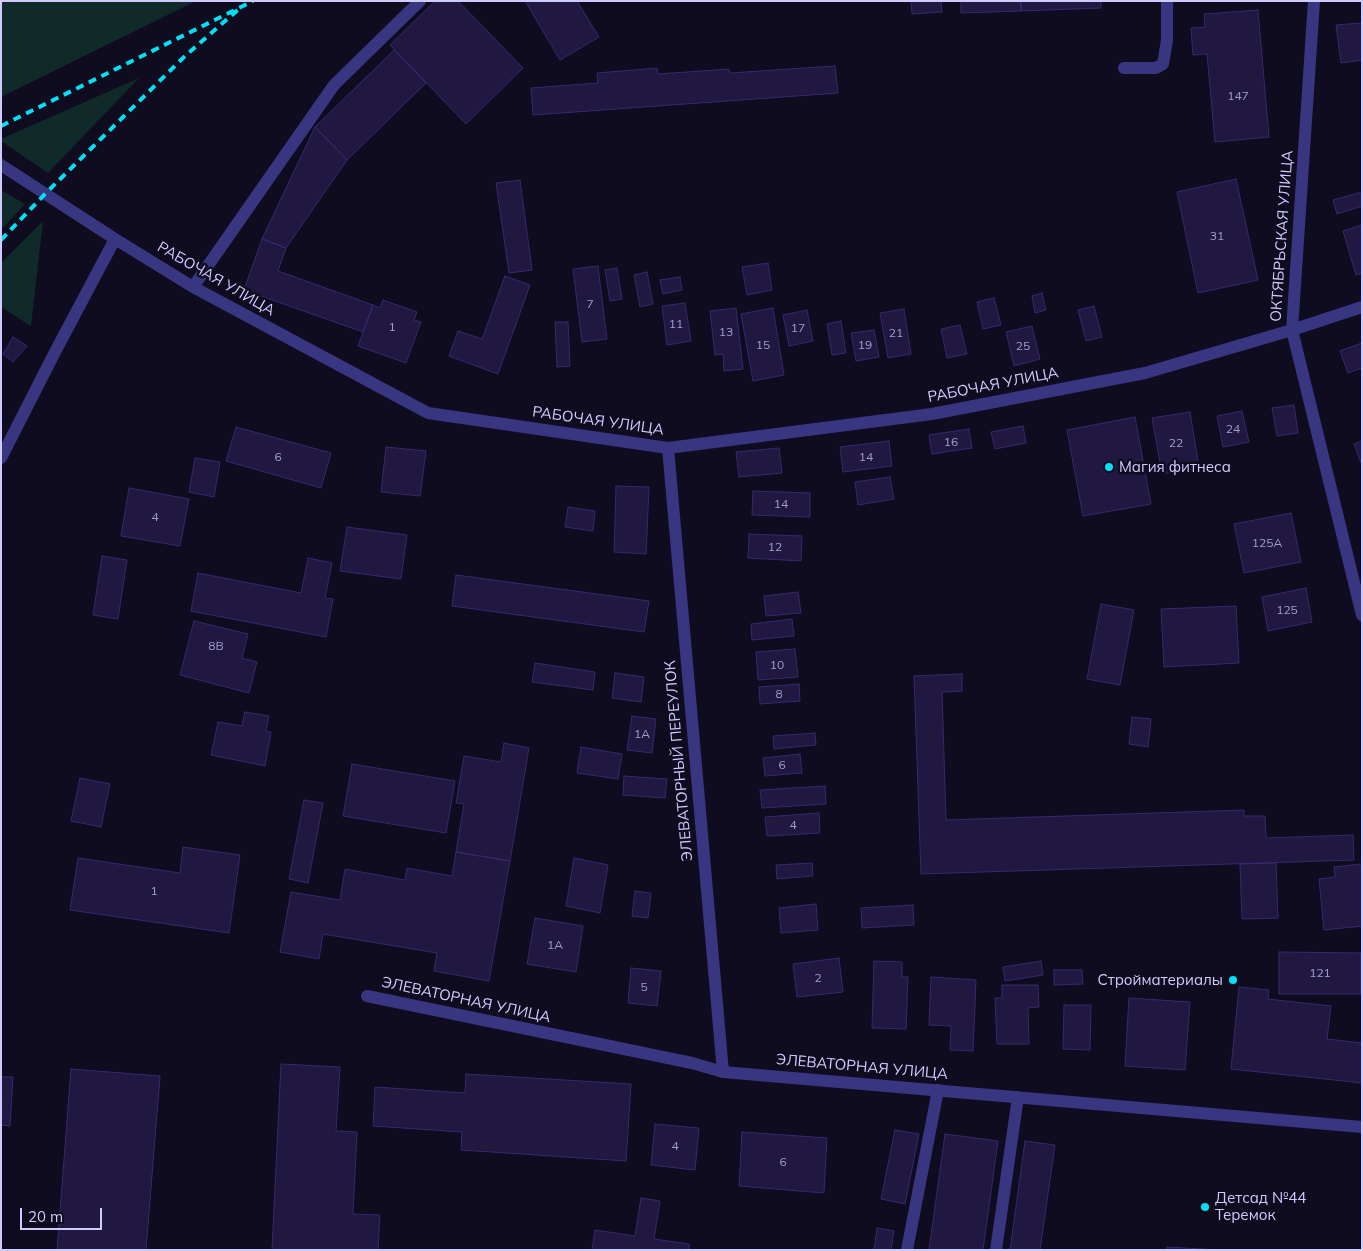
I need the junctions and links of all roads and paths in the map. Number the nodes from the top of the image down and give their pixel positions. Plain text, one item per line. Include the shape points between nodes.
1 (420, 1) edge
2 (1167, 1) edge
3 (1314, 1) edge
4 (1124, 68) dead end
5 (1, 165) edge
6 (115, 239) junction
7 (193, 287) junction
8 (1362, 306) edge
9 (1292, 330) junction
10 (668, 448) junction
11 (1, 458) edge
12 (1362, 615) edge
13 (367, 996) dead end
14 (723, 1072) junction
15 (938, 1090) junction
16 (1018, 1097) junction
17 (1362, 1127) edge
18 (907, 1250) edge
19 (996, 1250) edge

1 - 7 street via 334,85
2 - 4 street via 1163,64 1156,68
3 - 9 street, ОКТЯБРЬСКАЯ УЛИЦА
5 - 6 street, РАБОЧАЯ УЛИЦА
6 - 7 street, РАБОЧАЯ УЛИЦА
6 - 11 street
7 - 10 street, РАБОЧАЯ УЛИЦА via 428,413
8 - 9 street, РАБОЧАЯ УЛИЦА
9 - 10 street, РАБОЧАЯ УЛИЦА via 1145,373 932,414
9 - 12 street, ОКТЯБРЬСКАЯ УЛИЦА
10 - 14 street, ЭЛЕВАТОРНЫЙ ПЕРЕУЛОК
13 - 14 street, ЭЛЕВАТОРНАЯ УЛИЦА
14 - 15 street, ЭЛЕВАТОРНАЯ УЛИЦА
15 - 16 street, ЭЛЕВАТОРНАЯ УЛИЦА
15 - 18 street
16 - 17 street, ЭЛЕВАТОРНАЯ УЛИЦА
16 - 19 street

